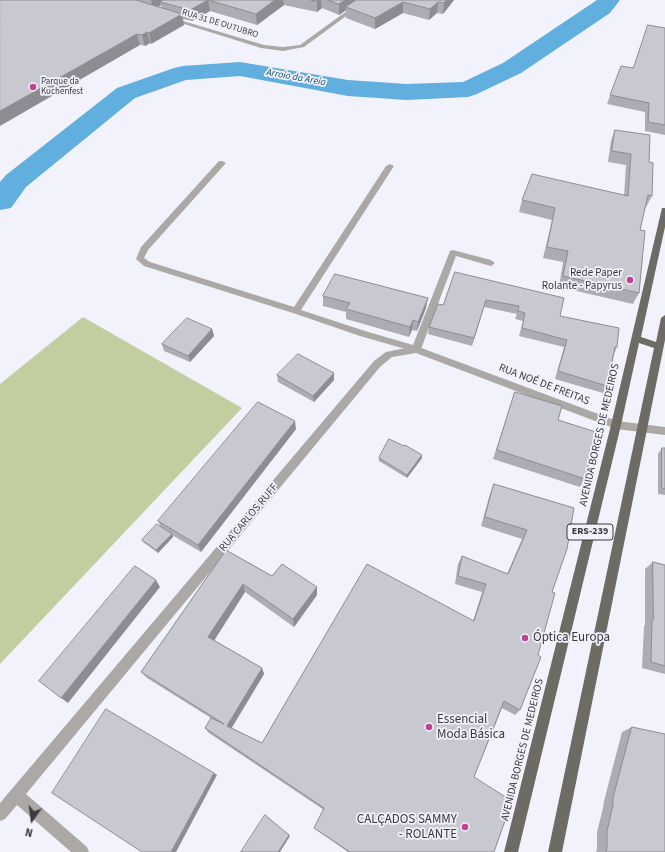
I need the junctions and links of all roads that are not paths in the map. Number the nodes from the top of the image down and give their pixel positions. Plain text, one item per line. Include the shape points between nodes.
1 (365, 0) edge
2 (161, 16) edge
3 (222, 163) dead end
4 (390, 166) dead end
5 (665, 210) edge
6 (491, 263) dead end
7 (296, 311) junction
8 (665, 318) edge
9 (636, 339) junction
10 (659, 346) junction
11 (416, 349) junction
12 (616, 425) junction
13 (642, 428) junction
14 (665, 431) edge
15 (16, 795) junction
16 (0, 814) edge
17 (82, 852) edge
18 (511, 852) edge
19 (555, 852) edge

1 - 2 street, RUA 31 DE OUTUBRO via 302,46 283,49 263,47
3 - 7 street, RUA NOÉ DE FREITAS via 144,249 140,259 147,264
4 - 7 street
5 - 9 main road, AVENIDA BORGES DE MEDEIROS / ERS-239
6 - 11 street via 453,253
7 - 11 street, RUA NOÉ DE FREITAS
8 - 10 main road, ERS-239
9 - 10 main road
9 - 12 main road, AVENIDA BORGES DE MEDEIROS / ERS-239
10 - 13 main road, ERS-239
11 - 12 street, RUA NOÉ DE FREITAS
11 - 15 street, RUA CARLOS RUFF via 389,354 378,364
12 - 13 street, RUA NOÉ DE FREITAS
12 - 18 main road, AVENIDA BORGES DE MEDEIROS / ERS-239
13 - 14 street, RUA NOÉ DE FREITAS
13 - 19 main road, ERS-239
15 - 16 street, RUA CARLOS RUFF
15 - 17 street

